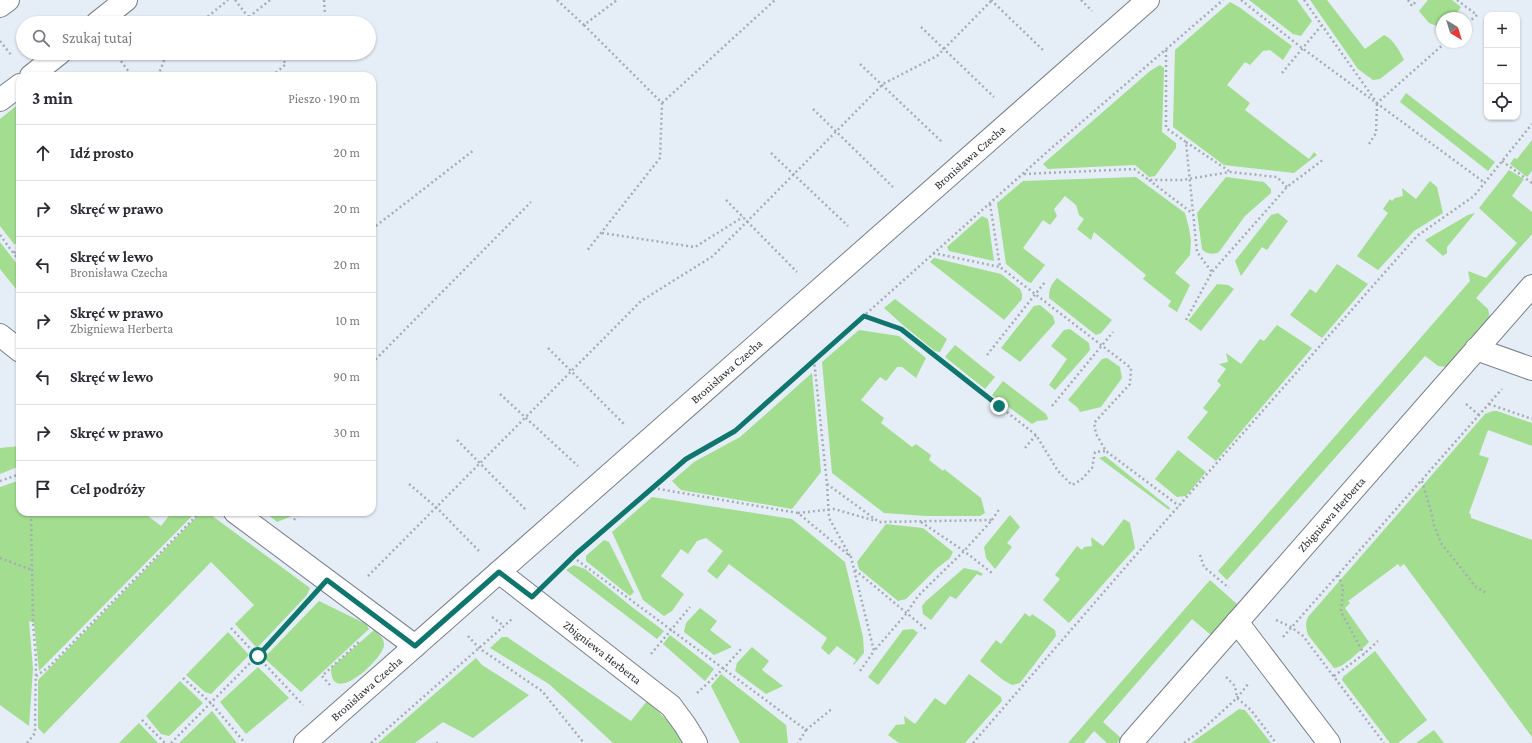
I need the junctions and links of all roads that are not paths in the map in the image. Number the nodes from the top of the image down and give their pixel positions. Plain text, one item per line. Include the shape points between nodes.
1 (8, 0) edge
2 (126, 0) edge
3 (1148, 0) edge
4 (0, 6) edge
5 (106, 16) edge
6 (51, 60) edge
7 (36, 72) edge
8 (16, 88) edge
9 (0, 100) edge
10 (1532, 286) edge
11 (0, 335) edge
12 (16, 348) edge
13 (1476, 349) junction
14 (1527, 367) edge
15 (240, 516) edge
16 (499, 572) junction
17 (1244, 615) junction
18 (415, 646) junction
19 (305, 743) edge
20 (696, 743) edge
21 (1131, 743) edge
22 (1329, 743) edge

1 - 4 street
2 - 5 street
3 - 16 street, Bronisława Czecha
6 - 7 street
8 - 9 street
10 - 13 street, Zbigniewa Herberta
11 - 12 street
13 - 14 street
13 - 17 street, Zbigniewa Herberta
15 - 18 street
16 - 18 street, Bronisława Czecha
16 - 20 street, Zbigniewa Herberta via 670,706
17 - 21 street, Zbigniewa Herberta
17 - 22 street via 1264,658
18 - 19 street, Bronisława Czecha

